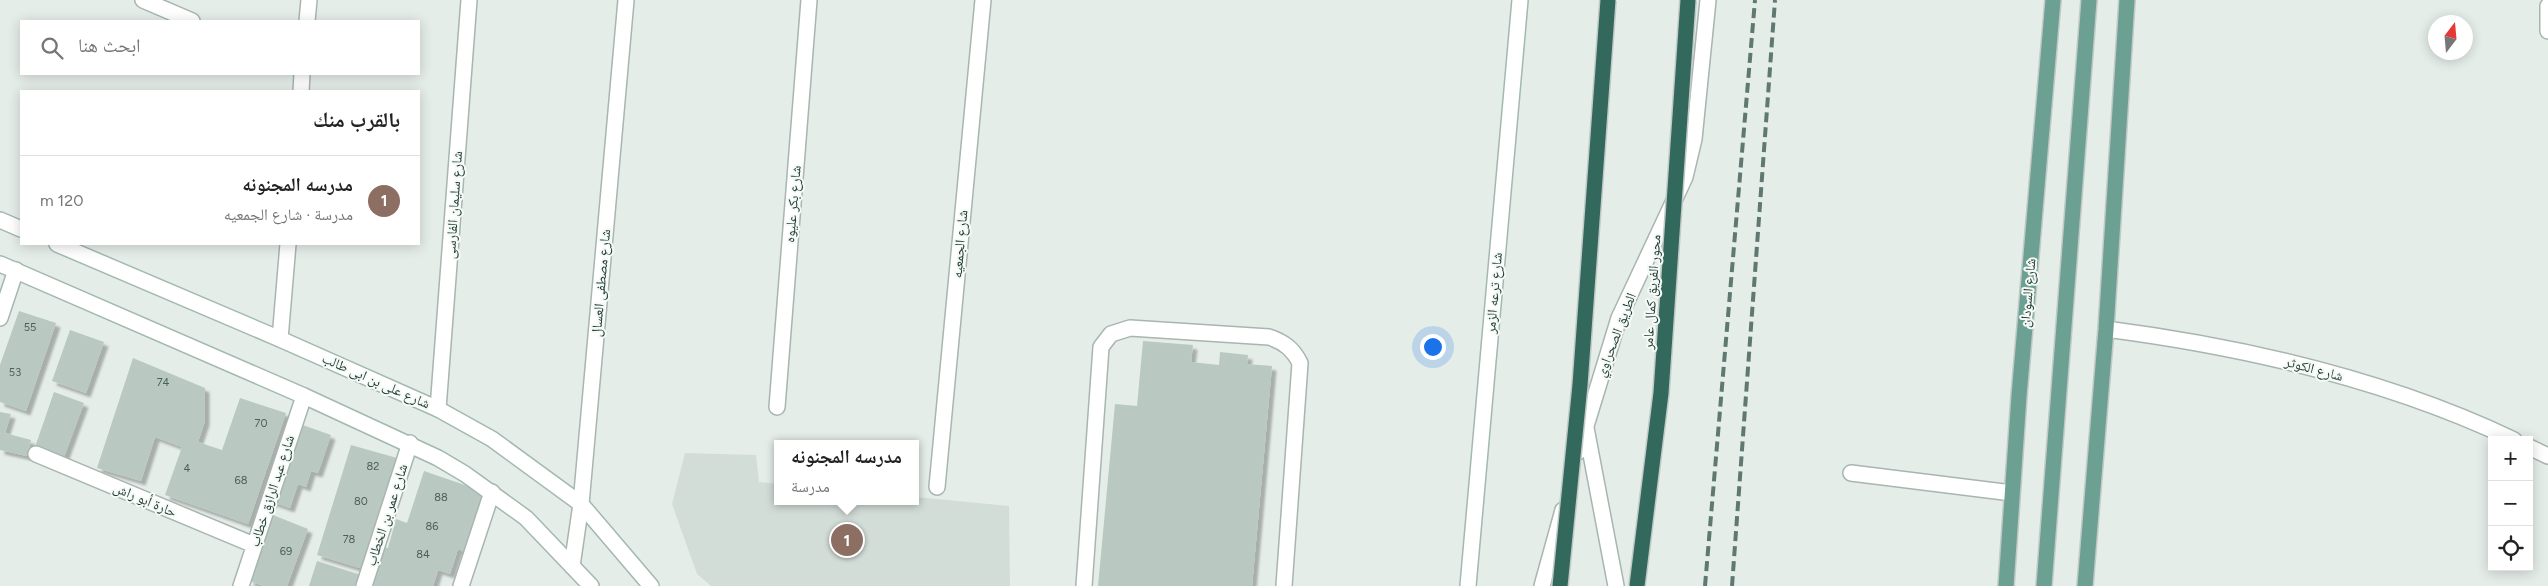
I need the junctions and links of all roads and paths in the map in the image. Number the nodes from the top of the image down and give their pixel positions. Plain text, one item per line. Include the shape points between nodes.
1 (143, 0) edge
2 (309, 0) edge
3 (469, 0) edge
4 (626, 0) edge
5 (810, 0) edge
6 (983, 0) edge
7 (1520, 0) edge
8 (1608, 0) edge
9 (1688, 0) edge
10 (1708, 0) edge
11 (2053, 0) edge
12 (2089, 0) edge
13 (2127, 0) edge
14 (2548, 6) edge
15 (190, 20) edge
16 (307, 20) edge
17 (2548, 30) edge
18 (302, 75) edge
19 (301, 90) edge
20 (0, 220) edge
21 (20, 229) edge
22 (59, 245) edge
23 (288, 245) edge
24 (0, 264) edge
25 (16, 270) junction
26 (0, 318) edge
27 (2106, 329) junction
28 (280, 338) junction
29 (304, 396) junction
30 (777, 407) dead end
31 (438, 409) junction
32 (1585, 423) junction
33 (2505, 436) edge
34 (410, 443) junction
35 (2533, 449) edge
36 (36, 454) dead end
37 (2548, 456) edge
38 (1851, 473) dead end
39 (937, 487) dead end
40 (492, 492) junction
41 (2012, 493) junction
42 (581, 504) junction
43 (254, 545) junction
44 (572, 566) junction
45 (586, 584) edge
46 (241, 586) edge
47 (364, 586) edge
48 (461, 586) edge
49 (651, 586) edge
50 (1084, 586) edge
51 (1284, 586) edge
52 (1468, 586) edge
53 (1542, 586) edge
54 (1560, 586) edge
55 (1616, 586) edge
56 (1637, 586) edge
57 (2006, 586) edge
58 (2044, 586) edge
59 (2085, 586) edge

1 - 15 street
2 - 16 street
3 - 31 street, شارع سليمان الفارسى
4 - 42 street, شارع مصطفى العسال
5 - 30 street, شارع بكر عليوه
6 - 39 street, شارع الجمعيه
7 - 52 street, شارع ترعه الزمر
8 - 54 highway, bridge via 1580,385
9 - 56 highway, محور الفريق كمال عامر, bridge via 1661,393
10 - 32 street, الطريق الصحراوي via 1694,139 1685,177 1619,318
11 - 41 main road, شارع السودان
12 - 58 main road
13 - 27 main road
14 - 17 street
18 - 19 street
20 - 21 street
22 - 28 street, شارع على بن ابى طالب
23 - 28 street
24 - 25 street
25 - 26 street
25 - 29 street
27 - 33 street, شارع الكوثر via 2223,347 2349,379 2434,406
27 - 59 main road
28 - 31 street, شارع على بن ابى طالب
29 - 34 street
29 - 43 street, شارع عبد الرازق خطاب
31 - 42 street, شارع على بن ابى طالب via 492,439
32 - 53 street, الطريق الصحراوي
32 - 55 street
34 - 40 street
34 - 47 street, شارع عمر بن الخطاب
35 - 37 street
36 - 43 street, حارة أبو راش
38 - 41 street
40 - 44 street via 526,518
40 - 48 street
41 - 57 main road, شارع السودان
42 - 44 street, شارع مصطفى العسال
42 - 49 street, شارع على بن ابى طالب
43 - 46 street, شارع عبد الرازق خطاب
44 - 45 street
50 - 51 street via 1101,347 1111,334 1130,328 1269,337 1280,340 1296,354 1300,363

